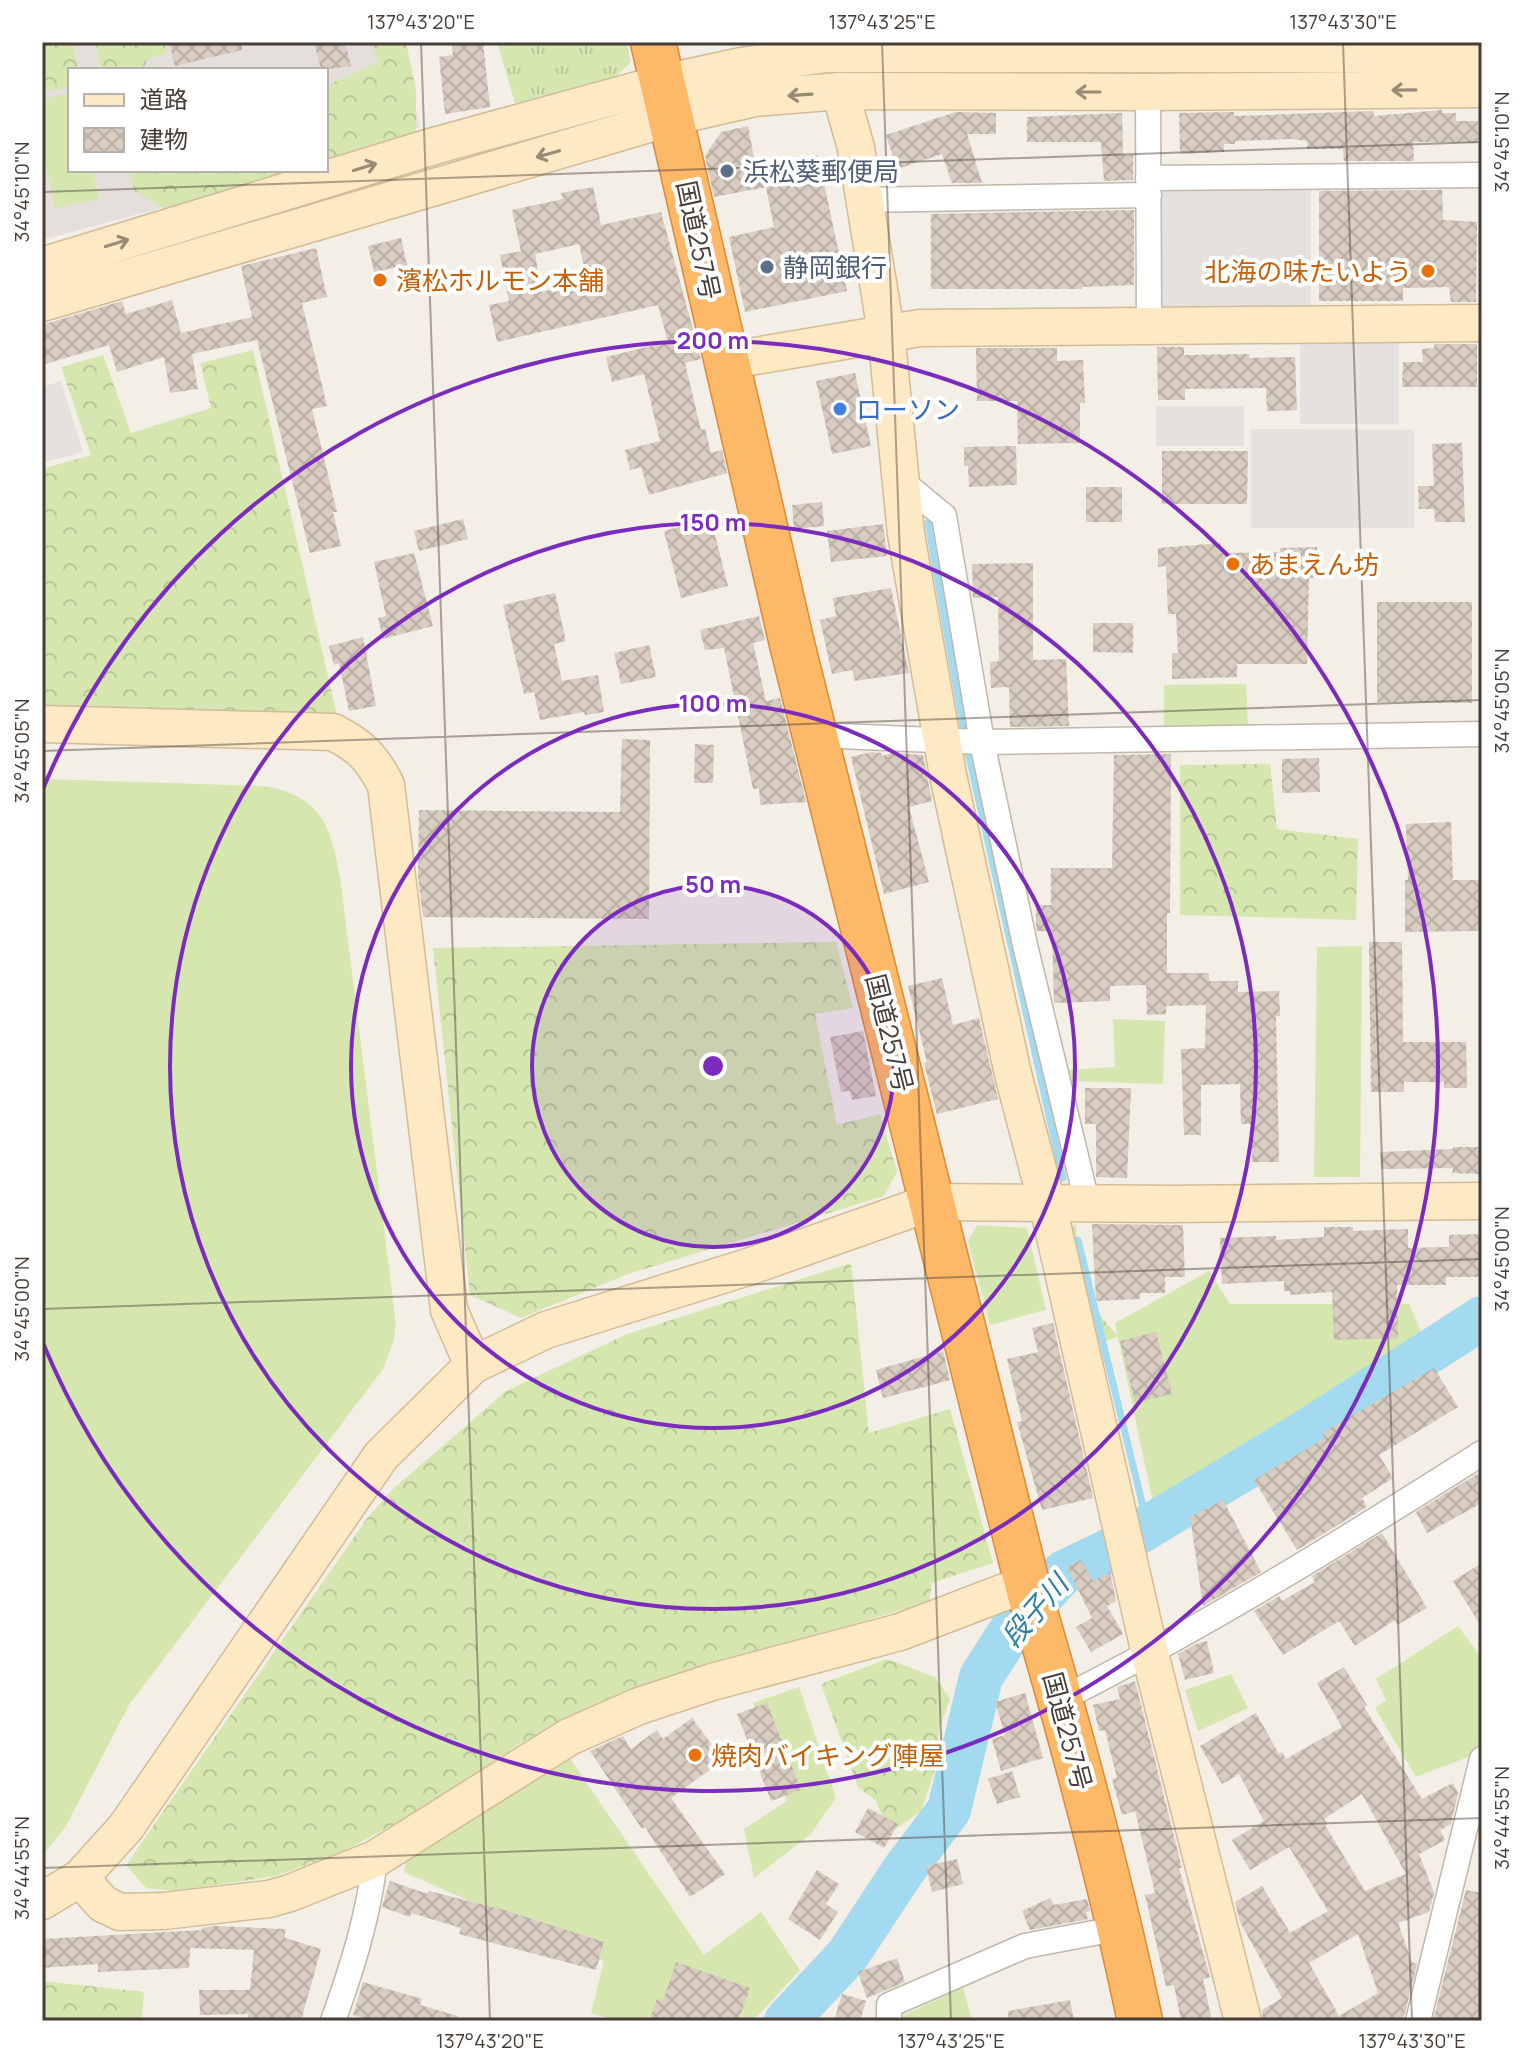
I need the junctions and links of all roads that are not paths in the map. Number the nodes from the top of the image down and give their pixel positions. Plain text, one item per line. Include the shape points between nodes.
1 (824, 48) edge
2 (1482, 54) edge
3 (663, 81) edge
4 (1482, 89) edge
5 (840, 91) junction
6 (1148, 92) junction
7 (1482, 175) edge
8 (1149, 187) junction
9 (864, 200) junction
10 (42, 266) edge
11 (42, 303) edge
12 (1482, 323) edge
13 (1149, 324) junction
14 (886, 332) junction
15 (726, 361) junction
16 (899, 479) junction
17 (42, 724) edge
18 (1482, 734) edge
19 (815, 735) junction
20 (941, 739) junction
21 (982, 742) junction
22 (1046, 1201) junction
23 (1482, 1201) edge
24 (932, 1202) junction
25 (1087, 1202) junction
26 (473, 1365) junction
27 (1482, 1453) edge
28 (1033, 1602) junction
29 (1150, 1654) junction
30 (1061, 1699) junction
31 (1482, 1759) edge
32 (375, 1859) junction
33 (80, 1878) junction
34 (42, 1901) edge
35 (1120, 1928) junction
36 (333, 2021) edge
37 (889, 2021) edge
38 (1140, 2021) edge
39 (1243, 2021) edge
40 (1418, 2021) edge

1 - 2 street
1 - 3 street
5 -> 3 street via 755,98
10 -> 3 street
3 -> 11 street
3 - 15 highway, 国道257号
4 -> 6 street
6 -> 5 street
5 - 9 street
6 - 8 street
7 - 8 street
8 - 9 street
8 - 13 street
9 - 14 street
12 - 13 street
13 - 14 street
14 - 15 street
14 - 16 street
15 - 19 highway, 国道257号
16 - 20 street
16 - 21 street via 944,516
17 - 26 street via 333,732 373,761 386,785 449,1310
18 - 21 street
19 - 20 street
19 - 24 highway, 国道257号
20 - 21 street
20 - 22 street via 1013,1074
21 - 25 street
22 - 24 street
22 - 25 street
22 - 29 street
23 - 25 street
24 - 26 street via 546,1330
24 - 28 highway, 国道257号
26 - 33 street via 381,1456 126,1827
27 - 29 street
28 - 30 highway, 国道257号
28 - 32 street via 900,1632 639,1706 569,1737
29 - 30 street
29 - 39 street
30 - 35 highway, 国道257号
31 - 40 street
32 - 33 street via 269,1899 164,1911 120,1912 103,1904
32 - 36 street via 354,1963
33 - 34 street
35 - 37 street via 1025,1946 889,2005
35 - 38 highway, 国道257号

